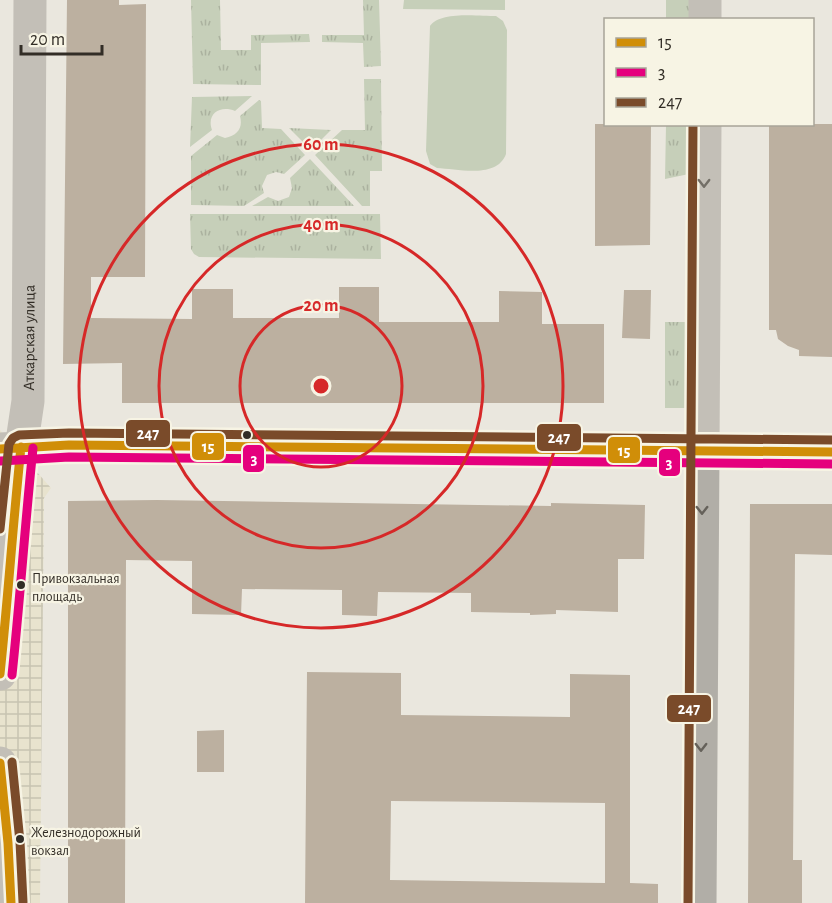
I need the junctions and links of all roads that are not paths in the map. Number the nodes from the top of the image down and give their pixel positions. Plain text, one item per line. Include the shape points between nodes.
1 (30, 0) edge
2 (705, 0) edge
3 (705, 18) edge
4 (705, 126) edge
5 (11, 448) edge
6 (703, 451) junction
7 (832, 452) edge
8 (0, 674) edge
9 (0, 763) edge
10 (11, 903) edge
11 (700, 903) edge

1 - 5 street, Аткарская улица via 28,401
2 - 3 street
4 -> 6 street
5 - 6 street
5 - 8 street, Аткарская улица via 10,584
6 - 7 main road
6 -> 11 main road
9 - 10 street

